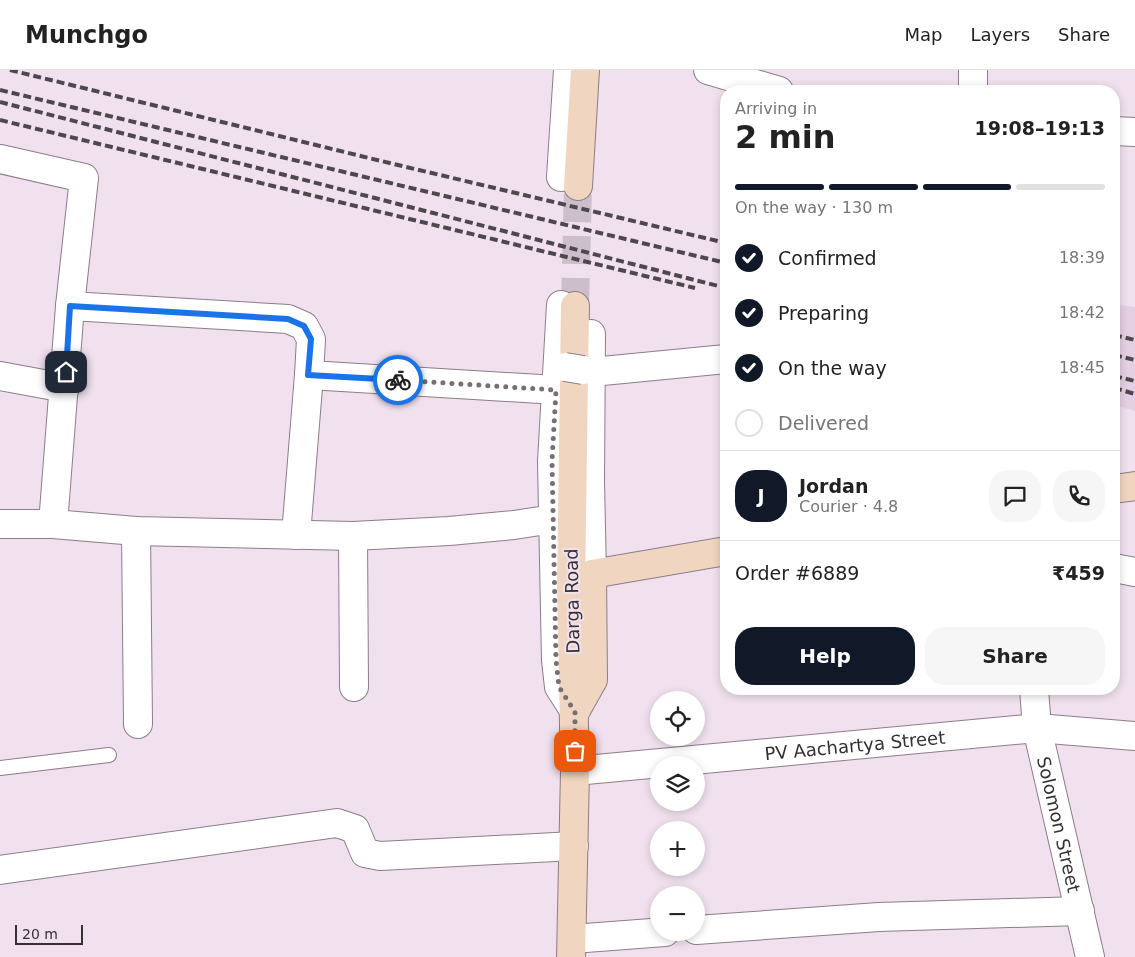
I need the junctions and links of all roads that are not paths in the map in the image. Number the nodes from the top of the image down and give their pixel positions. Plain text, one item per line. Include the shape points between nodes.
1 (568, 70) edge
2 (585, 70) edge
3 (599, 70) edge
4 (708, 70) edge
5 (973, 70) edge
6 (759, 85) edge
7 (973, 85) edge
8 (1120, 132) edge
9 (1135, 132) edge
10 (593, 152) dead end
11 (0, 159) edge
12 (70, 306) junction
13 (591, 334) dead end
14 (720, 360) edge
15 (571, 373) junction
16 (308, 375) junction
17 (0, 376) edge
18 (65, 388) junction
19 (1135, 486) edge
20 (1120, 488) edge
21 (554, 519) junction
22 (0, 524) edge
23 (53, 524) junction
24 (136, 531) junction
25 (296, 534) junction
26 (353, 536) junction
27 (720, 552) edge
28 (1120, 569) edge
29 (1135, 572) edge
30 (592, 574) junction
31 (354, 687) dead end
32 (1034, 695) edge
33 (575, 712) junction
34 (138, 724) dead end
35 (1037, 728) junction
36 (1135, 736) edge
37 (110, 755) dead end
38 (0, 768) edge
39 (575, 771) junction
40 (574, 846) junction
41 (0, 870) edge
42 (1080, 911) junction
43 (705, 929) edge
44 (650, 935) edge
45 (571, 948) edge
46 (1090, 957) edge

1 - 2 street via 569,182
3 - 10 street
4 - 6 street
5 - 7 street
8 - 9 street
11 - 12 street via 84,178
12 - 16 street via 288,319 304,326 311,339
12 - 18 street
13 - 15 street
14 - 15 street
15 - 16 street
15 - 21 street via 552,461
15 - 30 street via 590,482
15 - 33 street, Darga Road via 568,306
16 - 25 street
17 - 18 street
18 - 23 street
19 - 20 street
21 - 26 street via 458,530
21 - 33 street via 556,660 559,687
22 - 23 street
23 - 24 street
24 - 25 street
24 - 34 street
25 - 26 street
26 - 31 street
27 - 30 street
28 - 29 street
30 - 33 street via 593,680
32 - 35 street, Solomon Street
33 - 39 street, Darga Road
35 - 36 street, PV Aachartya Street
35 - 39 street, PV Aachartya Street
35 - 42 street, Solomon Street
37 - 38 lane
39 - 40 street, Darga Road
40 - 41 street via 380,856 365,853 355,829 337,824
40 - 45 street, Darga Road
42 - 43 street via 879,917
42 - 46 street, Solomon Street
44 - 45 street

